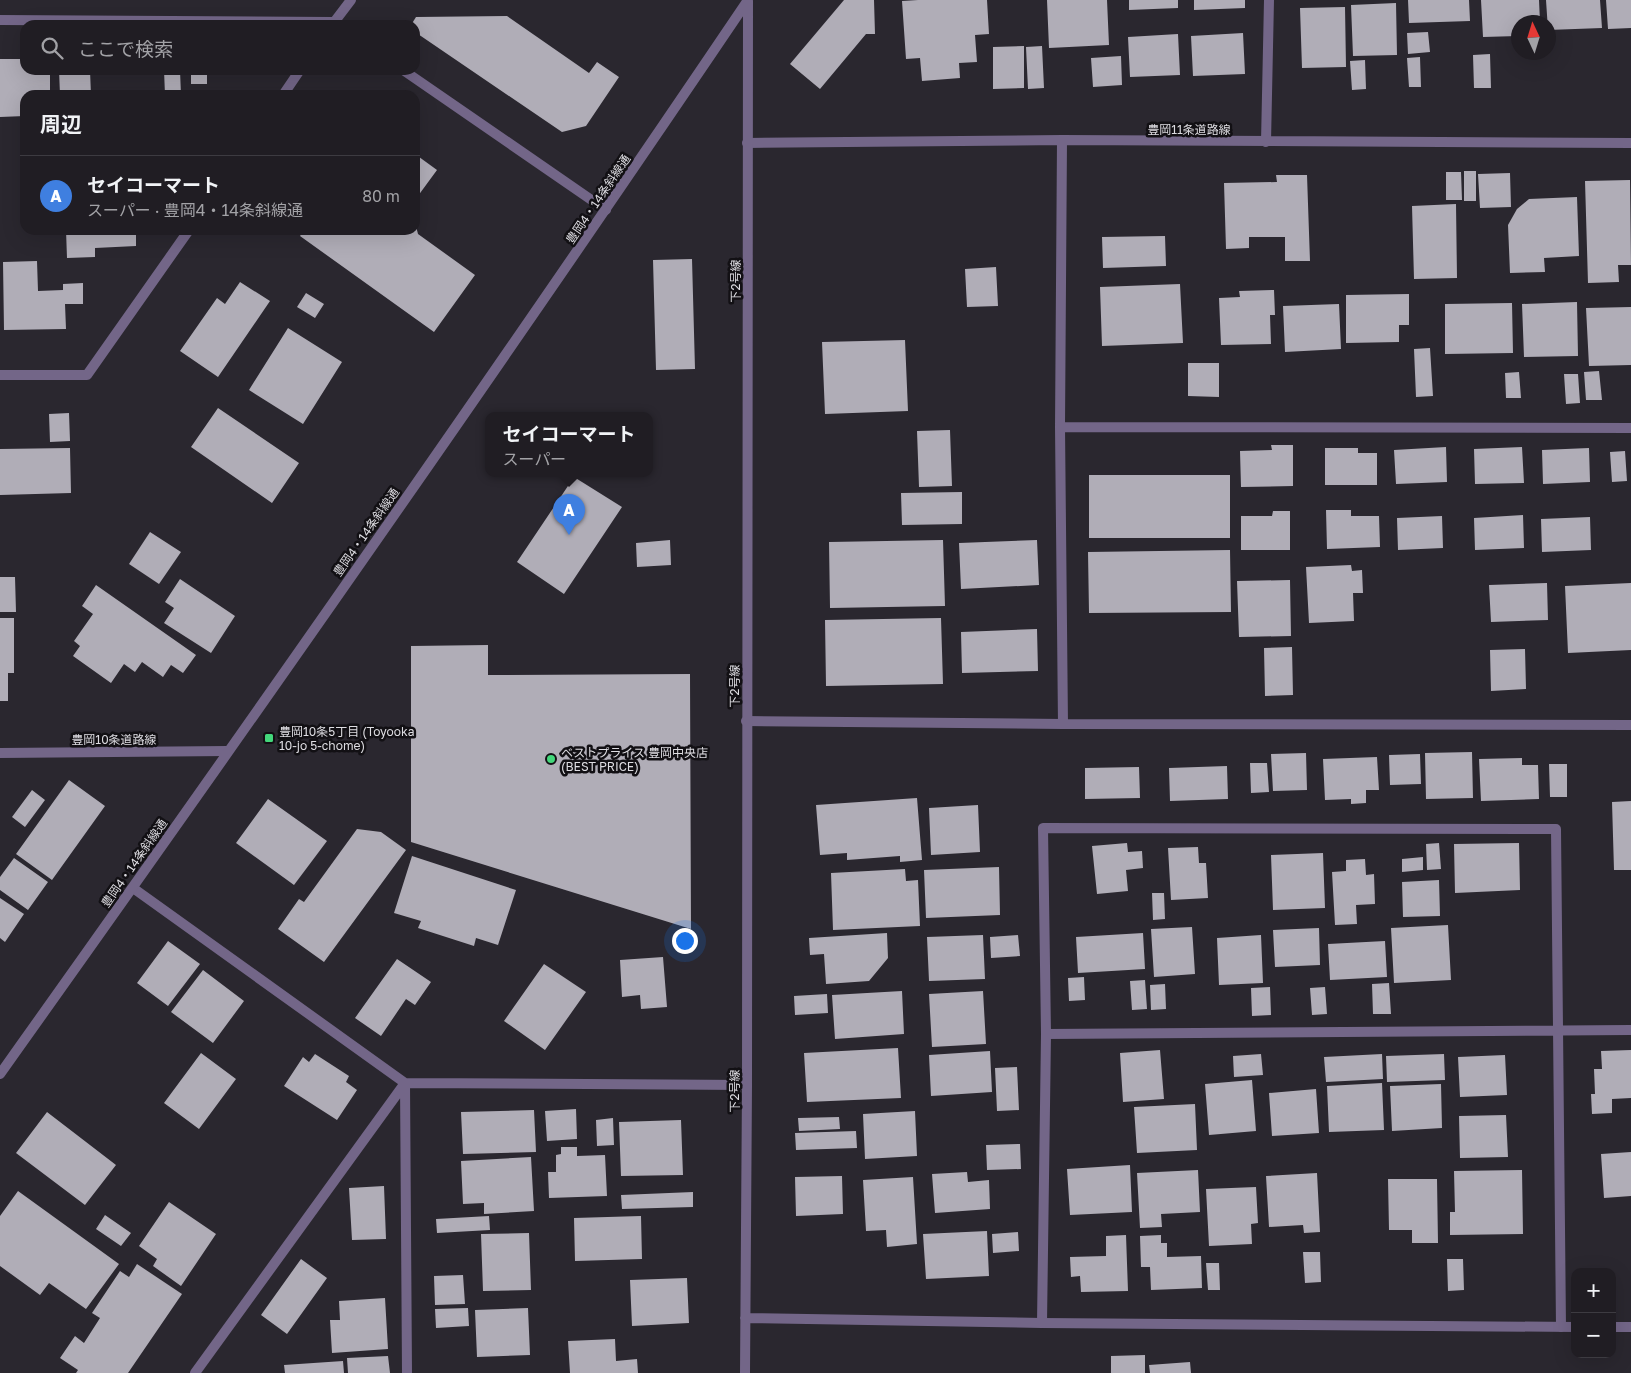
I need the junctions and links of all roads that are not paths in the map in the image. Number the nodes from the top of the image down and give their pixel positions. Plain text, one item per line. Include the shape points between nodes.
1 (351, 0) edge
2 (748, 0) edge
3 (1269, 0) edge
4 (0, 20) edge
5 (20, 20) edge
6 (337, 20) edge
7 (297, 75) edge
8 (410, 75) edge
9 (286, 90) edge
10 (1062, 140) junction
11 (1266, 142) junction
12 (747, 143) junction
13 (1631, 143) edge
14 (606, 210) junction
15 (185, 235) edge
16 (0, 375) edge
17 (1060, 427) junction
18 (1631, 428) edge
19 (746, 721) junction
20 (1063, 724) junction
21 (1631, 725) edge
22 (228, 751) junction
23 (0, 752) edge
24 (133, 888) junction
25 (1558, 1030) junction
26 (1631, 1030) edge
27 (1046, 1034) junction
28 (0, 1074) edge
29 (405, 1083) junction
30 (747, 1085) junction
31 (745, 1318) junction
32 (1042, 1323) junction
33 (1561, 1327) junction
34 (1571, 1327) edge
35 (1616, 1327) edge
36 (1631, 1327) edge
37 (194, 1373) edge
38 (407, 1373) edge
39 (745, 1373) edge

1 - 6 street
2 - 12 street, 下2号線
2 - 14 street, 豊岡4・14条斜線通
3 - 11 street
4 - 5 street
7 - 9 street
8 - 14 street
10 - 11 street, 豊岡11条道路線
10 - 12 street, 豊岡11条道路線
10 - 17 street
11 - 13 street, 豊岡11条道路線
12 - 19 street, 下2号線
14 - 22 street, 豊岡4・14条斜線通
15 - 16 street via 87,375
17 - 18 street
17 - 20 street
19 - 20 street
19 - 30 street, 下2号線
20 - 21 street
22 - 23 street, 豊岡10条道路線
22 - 24 street, 豊岡4・14条斜線通
24 - 28 street, 豊岡4・14条斜線通
24 - 29 street
25 - 26 street
25 - 27 street
25 - 27 street via 1556,829 1043,828
25 - 33 street
27 - 32 street
29 - 30 street
29 - 37 street
29 - 38 street
30 - 31 street, 下2号線
31 - 32 street
31 - 39 street, 下2号線
32 - 33 street
33 - 34 street
35 - 36 street

